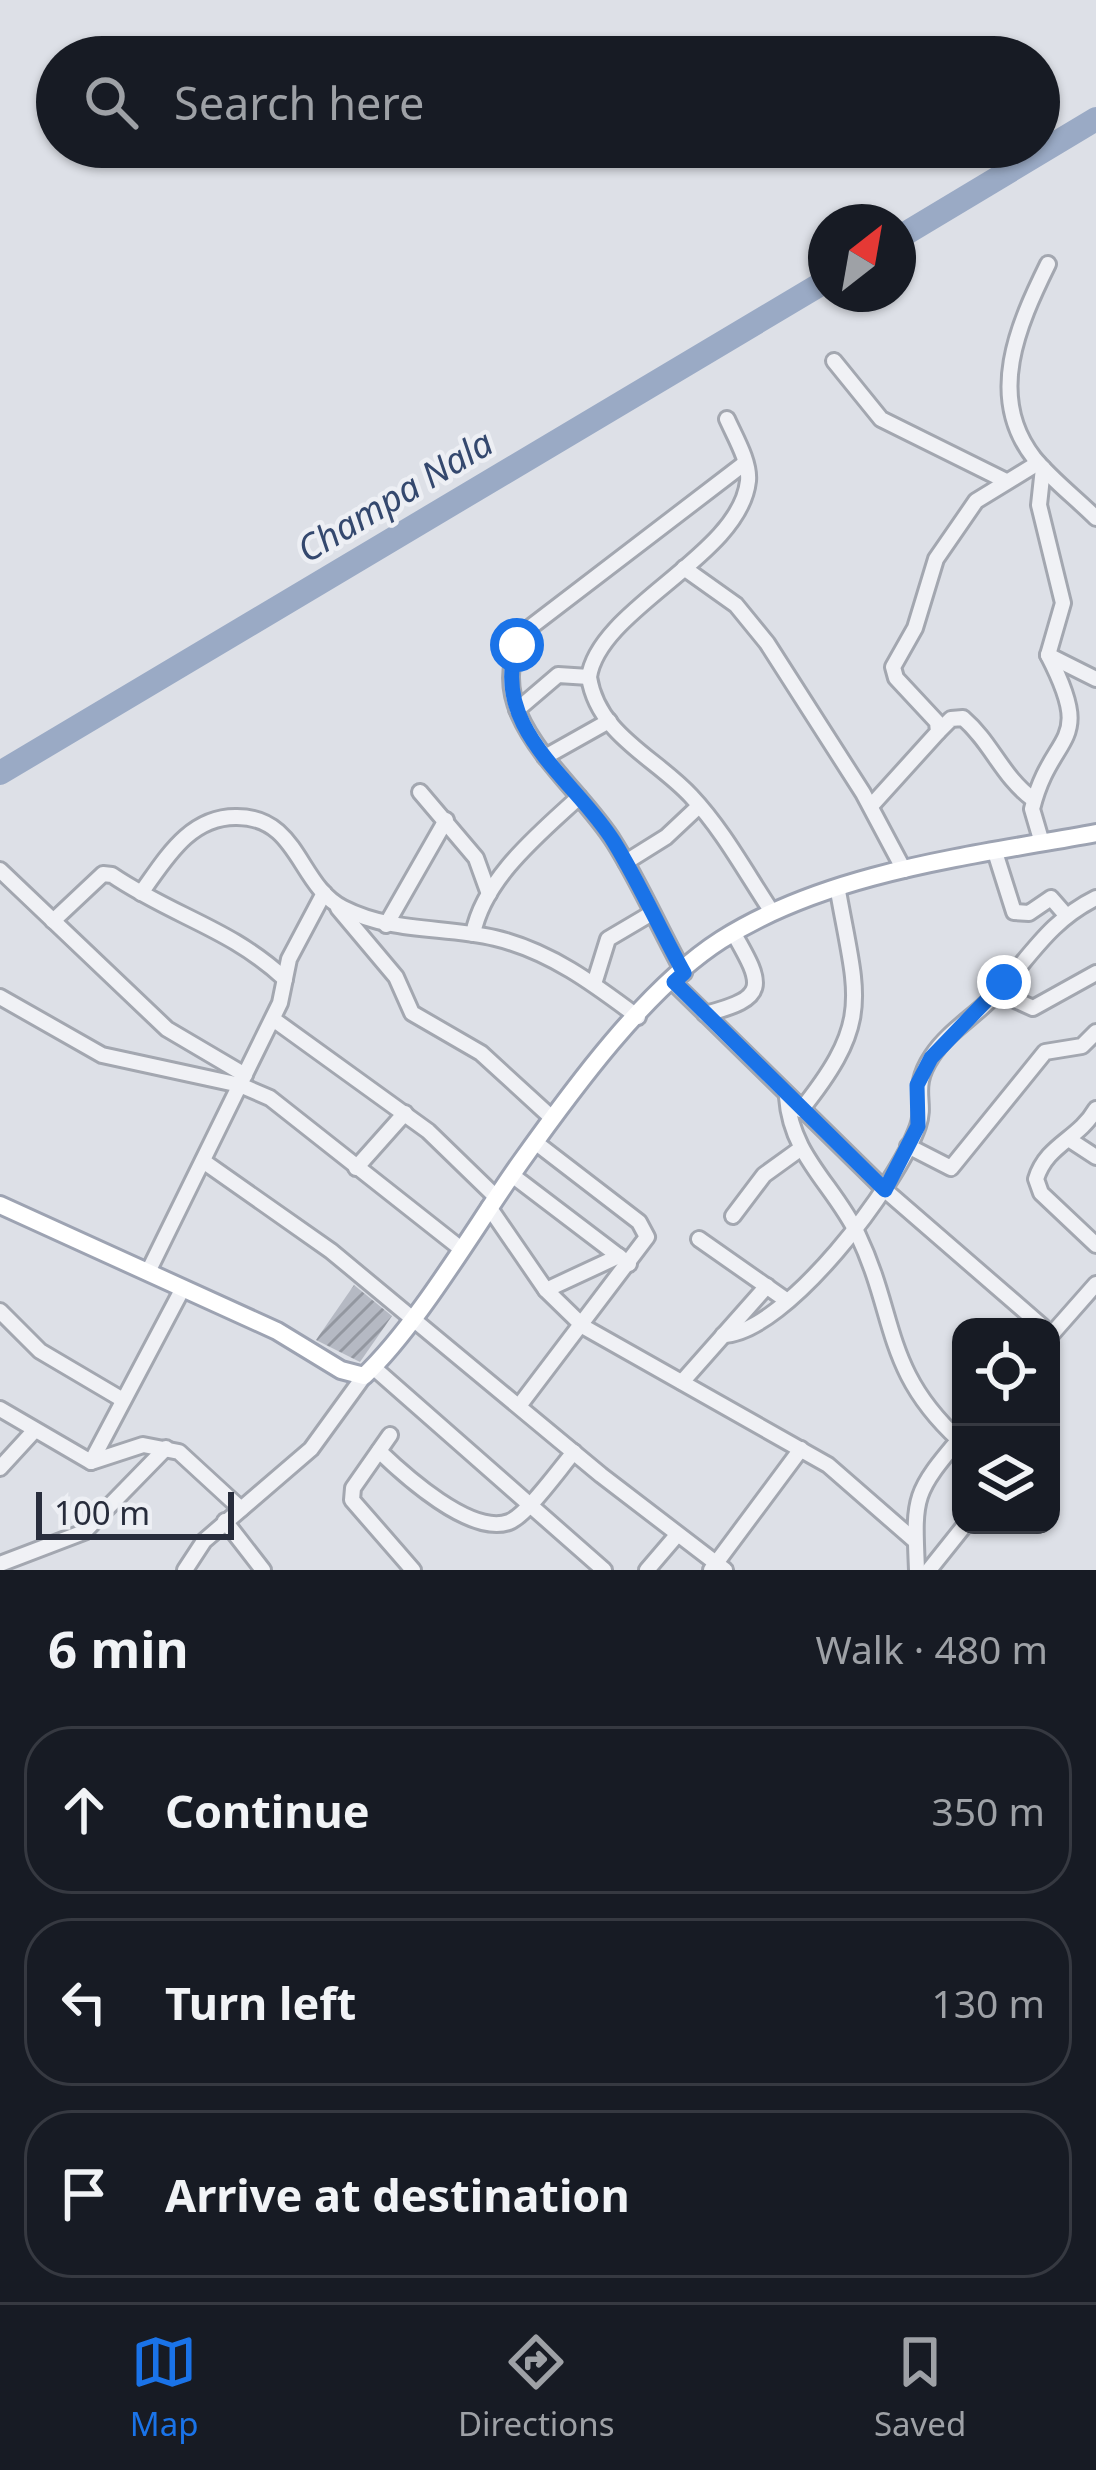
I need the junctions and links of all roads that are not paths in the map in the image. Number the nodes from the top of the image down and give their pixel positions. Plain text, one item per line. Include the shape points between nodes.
1 (1048, 264) dead end
2 (834, 361) dead end
3 (727, 419) dead end
4 (745, 463) junction
5 (1040, 465) junction
6 (1006, 481) junction
7 (1096, 518) edge
8 (684, 568) junction
9 (1048, 655) junction
10 (590, 676) junction
11 (1096, 679) edge
12 (517, 710) junction
13 (609, 721) junction
14 (938, 732) junction
15 (544, 757) junction
16 (420, 792) dead end
17 (579, 797) junction
18 (1034, 800) junction
19 (699, 806) junction
20 (871, 806) junction
21 (446, 820) junction
22 (1096, 833) edge
23 (1042, 843) junction
24 (995, 852) junction
25 (626, 862) junction
26 (0, 870) edge
27 (904, 870) junction
28 (838, 891) junction
29 (141, 893) junction
30 (489, 894) junction
31 (330, 898) junction
32 (1096, 898) edge
33 (772, 912) junction
34 (652, 913) junction
35 (1065, 914) junction
36 (53, 921) junction
37 (386, 925) junction
38 (473, 934) junction
39 (734, 934) junction
40 (1096, 973) edge
41 (679, 977) junction
42 (286, 979) junction
43 (594, 984) junction
44 (997, 992) junction
45 (0, 997) edge
46 (705, 1014) junction
47 (638, 1017) junction
48 (273, 1018) junction
49 (1096, 1032) edge
50 (243, 1080) junction
51 (787, 1097) junction
52 (1096, 1109) edge
53 (801, 1110) junction
54 (405, 1113) junction
55 (552, 1118) junction
56 (1070, 1139) junction
57 (535, 1142) junction
58 (908, 1146) junction
59 (800, 1149) junction
60 (1096, 1157) edge
61 (202, 1161) junction
62 (356, 1168) junction
63 (512, 1174) junction
64 (885, 1190) junction
65 (492, 1202) junction
66 (0, 1204) edge
67 (734, 1216) dead end
68 (856, 1230) junction
69 (699, 1239) dead end
70 (1096, 1245) edge
71 (460, 1248) junction
72 (624, 1260) junction
73 (148, 1272) junction
74 (1096, 1284) edge
75 (766, 1286) junction
76 (183, 1288) junction
77 (546, 1290) junction
78 (786, 1300) junction
79 (0, 1311) edge
80 (411, 1315) junction
81 (1033, 1318) edge
82 (1060, 1324) edge
83 (584, 1327) junction
84 (723, 1335) junction
85 (369, 1371) junction
86 (682, 1382) junction
87 (123, 1400) junction
88 (519, 1406) junction
89 (0, 1409) edge
90 (34, 1431) junction
91 (952, 1432) edge
92 (390, 1435) dead end
93 (166, 1448) junction
94 (801, 1449) junction
95 (952, 1449) edge
96 (379, 1451) junction
97 (574, 1452) junction
98 (91, 1462) junction
99 (0, 1468) edge
100 (529, 1503) junction
101 (241, 1509) junction
102 (226, 1522) junction
103 (958, 1534) edge
104 (677, 1535) junction
105 (914, 1540) junction
106 (0, 1564) edge
107 (717, 1568) edge
108 (184, 1570) edge
109 (263, 1570) edge
110 (413, 1570) edge
111 (604, 1570) edge
112 (647, 1570) edge
113 (917, 1570) edge
114 (929, 1570) edge

1 - 5 street via 1017,330 1008,397 1017,431
2 - 6 street via 881,419
3 - 4 street
4 - 8 street via 743,497
4 - 12 street via 528,629 511,662
5 - 6 street
5 - 7 street
5 - 9 street via 1040,505 1063,603
6 - 14 street via 976,501 936,559 915,628 893,667
8 - 10 street via 608,638
8 - 20 street via 752,622
9 - 11 street
9 - 18 street via 1072,720
10 - 12 street via 558,675
10 - 13 street
12 - 15 street
13 - 15 street
13 - 19 street
14 - 18 street via 963,718 1011,783
14 - 20 street
15 - 17 street
16 - 21 street
17 - 25 street
17 - 30 street
18 - 23 street
19 - 25 street
19 - 33 street
20 - 27 street
21 - 30 street via 476,858
21 - 37 street
22 - 23 main road
23 - 24 main road
24 - 27 main road
24 - 35 street via 1015,912 1052,898
25 - 34 street
26 - 36 street
27 - 28 main road
28 - 33 main road
28 - 53 street via 856,995 853,1031
29 - 31 street via 192,831 236,817 260,820 292,843
29 - 36 street via 103,874
29 - 42 street via 230,935
30 - 38 street
31 - 37 street
31 - 42 street via 289,959
31 - 55 street via 396,977 412,1012 481,1053
32 - 35 street
33 - 39 main road
34 - 41 street
34 - 43 street via 608,939
35 - 44 street
36 - 50 street via 167,1029
37 - 38 street
38 - 43 street via 542,955
39 - 41 main road
39 - 46 street via 758,978 756,990
40 - 44 street via 1033,1008
41 - 46 street
41 - 47 main road
42 - 48 street
43 - 47 street
44 - 58 street via 931,1058 917,1085 920,1117
45 - 50 street via 102,1055
46 - 51 street
47 - 55 main road
48 - 50 street
48 - 54 street
49 - 58 street via 1082,1046 1046,1052 951,1168
50 - 61 street
50 - 62 street
51 - 53 street
51 - 59 street
52 - 56 street
53 - 64 street
54 - 62 street
54 - 65 street
55 - 57 main road
56 - 60 street
56 - 70 street via 1054,1145 1036,1186
57 - 63 main road
57 - 72 street via 645,1228 647,1237
58 - 64 street
59 - 67 street via 764,1175
59 - 68 street
61 - 73 street
61 - 80 street
62 - 71 street
63 - 65 main road
63 - 72 street
64 - 68 street
64 - 81 street
65 - 71 main road
65 - 77 street
66 - 73 main road
68 - 78 street
68 - 91 street via 905,1374
69 - 75 street
71 - 80 main road
72 - 77 street
72 - 83 street
73 - 76 main road
74 - 82 street
75 - 78 street
75 - 84 street
76 - 85 main road via 341,1370
76 - 87 street
77 - 83 street
78 - 84 street via 750,1330
79 - 87 street via 40,1351
80 - 85 main road
80 - 88 street
83 - 86 street
83 - 88 street
84 - 86 street
85 - 100 street
85 - 101 street via 311,1449
86 - 94 street
87 - 98 street
88 - 97 street
89 - 90 street
90 - 98 street
90 - 99 street
92 - 96 street
93 - 98 street via 143,1445
93 - 101 street via 194,1462
93 - 106 street via 84,1532
94 - 105 street
94 - 107 street
95 - 105 street via 921,1490
96 - 100 street via 416,1486 475,1519 507,1523
96 - 110 street via 352,1500
97 - 100 street
97 - 104 street
100 - 111 street
101 - 102 street
102 - 108 street
102 - 109 street
103 - 114 street
104 - 107 street
104 - 112 street
105 - 113 street

